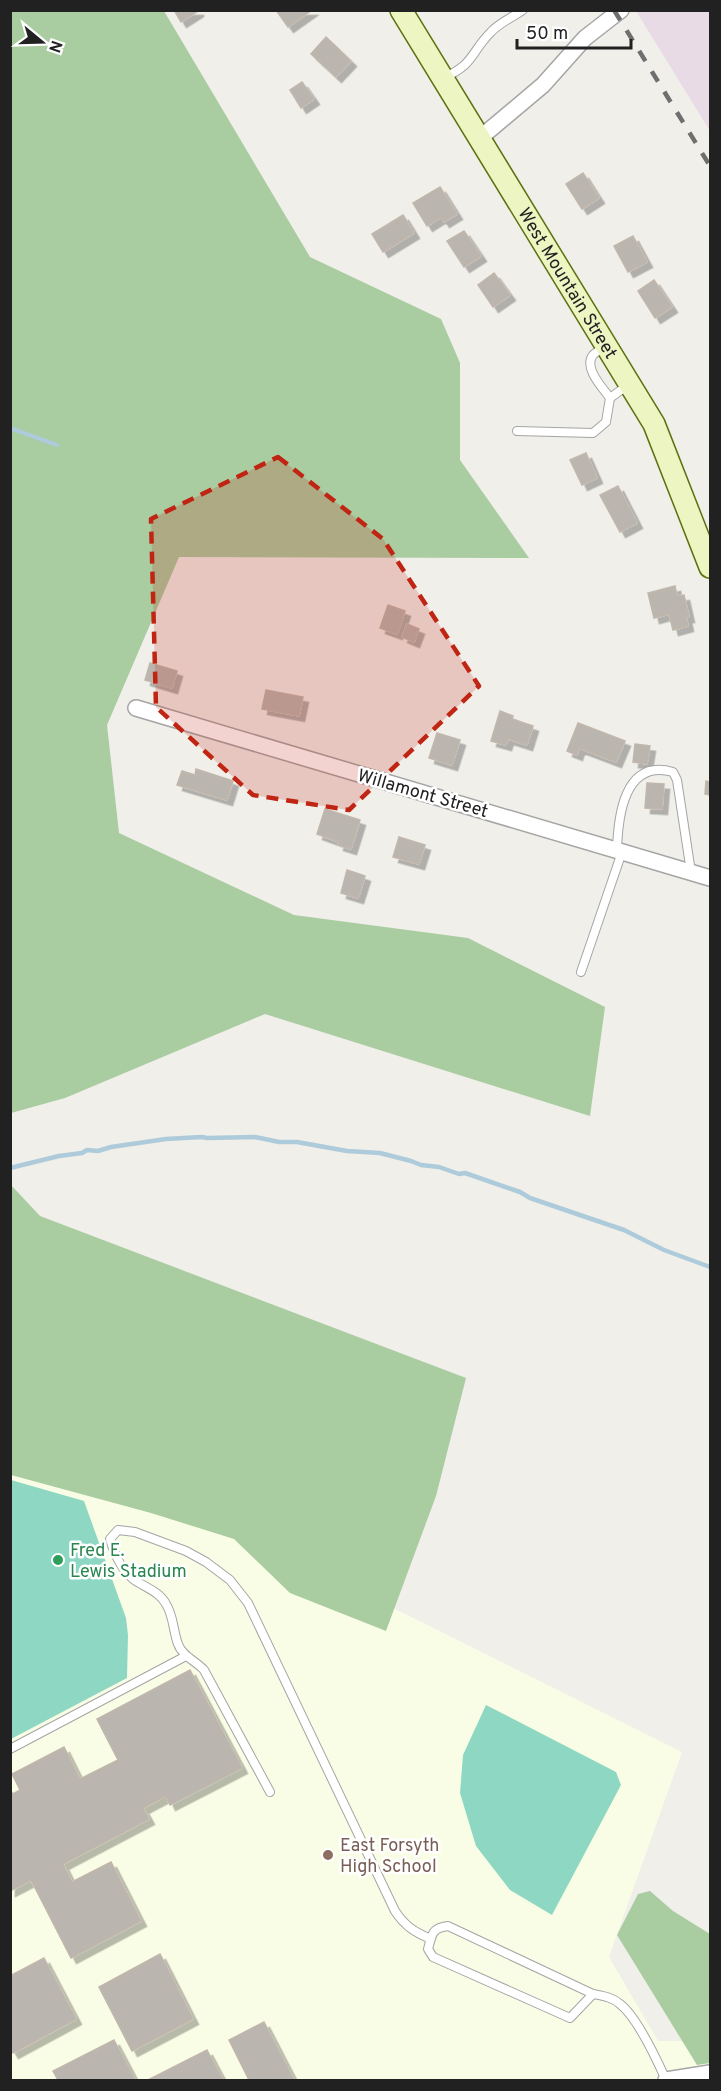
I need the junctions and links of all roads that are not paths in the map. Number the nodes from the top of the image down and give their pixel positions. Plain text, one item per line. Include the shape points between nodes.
1 (401, 10) edge
2 (523, 10) edge
3 (621, 10) edge
4 (442, 78) junction
5 (480, 138) junction
6 (606, 345) junction
7 (630, 384) junction
8 (610, 398) junction
9 (517, 431) dead end
10 (711, 567) edge
11 (136, 708) dead end
12 (619, 851) junction
13 (691, 872) junction
14 (711, 878) edge
15 (581, 972) dead end
16 (186, 1656) junction
17 (10, 1749) edge
18 (270, 1792) dead end
19 (431, 1939) junction
20 (593, 1994) junction
21 (711, 2073) edge
22 (666, 2080) edge

1 - 4 main road, West Mountain Street
2 - 4 lane via 491,32 459,71
3 - 5 street via 585,38 543,85
4 - 5 main road, West Mountain Street
5 - 6 main road, West Mountain Street
6 - 7 main road, West Mountain Street
6 - 8 lane via 593,355 590,363
7 - 8 lane
7 - 10 main road, West Mountain Street via 654,424
8 - 9 lane via 606,422 593,433
11 - 12 street, Willamont Street
12 - 13 street, Willamont Street
12 - 13 lane via 619,818 629,787 646,773 673,772
12 - 15 lane
13 - 14 street, Willamont Street
16 - 17 lane
16 - 18 lane via 204,1670
16 - 19 lane via 178,1645 166,1603 150,1587 132,1578 114,1554 110,1539 118,1530 135,1532 206,1562 230,1580 248,1603 395,1911 408,1928
19 - 20 lane via 438,1928 448,1926
19 - 20 lane via 428,1949 433,1957 570,2018
20 - 22 lane via 621,2004 652,2050
21 - 22 street

